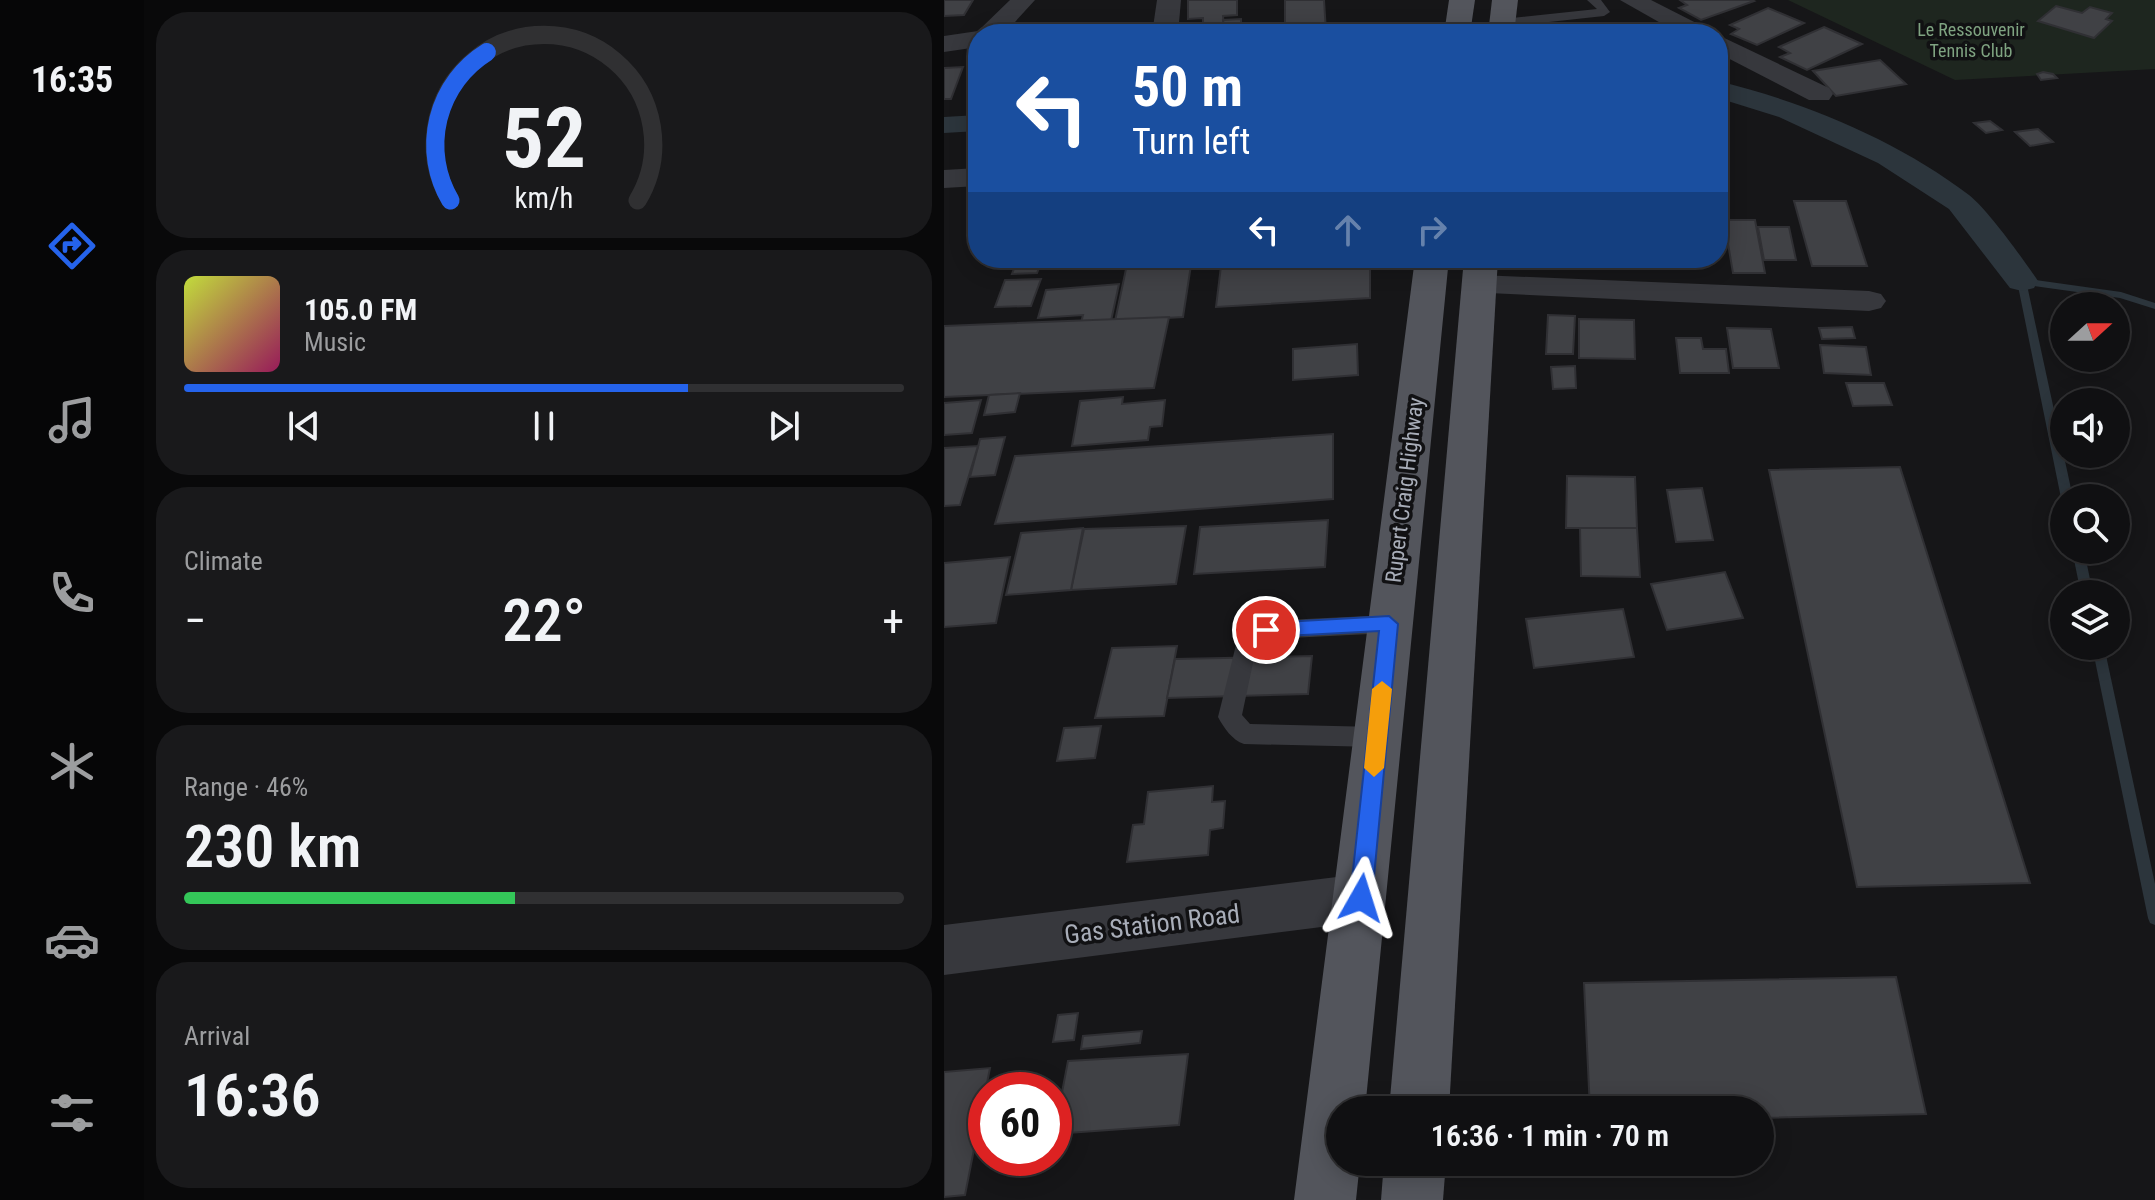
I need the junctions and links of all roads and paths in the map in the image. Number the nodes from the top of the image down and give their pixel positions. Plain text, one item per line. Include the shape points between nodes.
1 (1023, 0) edge
2 (1169, 0) edge
3 (1462, 0) edge
4 (1593, 0) edge
5 (1632, 0) edge
6 (1503, 19) edge
7 (1001, 24) edge
8 (1166, 24) edge
9 (1458, 24) edge
10 (1679, 24) edge
11 (968, 40) edge
12 (944, 44) edge
13 (1728, 48) edge
14 (1819, 94) dead end
15 (968, 178) edge
16 (944, 179) edge
17 (1431, 268) edge
18 (1480, 272) edge
19 (1869, 301) dead end
20 (1389, 624) junction
21 (1377, 737) junction
22 (1361, 898) junction
23 (944, 950) edge
24 (1420, 1096) edge
25 (1414, 1176) edge
26 (1325, 1200) edge
27 (1412, 1200) edge

1 - 7 street
2 - 8 street
3 - 9 main road
4 - 6 lane via 1604,12
5 - 10 street
11 - 12 street
13 - 14 street
15 - 16 street
17 - 20 main road, Rupert Craig Highway
18 - 19 street
18 - 24 main road
20 - 21 main road, Rupert Craig Highway
20 - 21 lane via 1266,630 1247,639 1230,717 1244,734
21 - 22 main road, Rupert Craig Highway
22 - 23 street, Gas Station Road
22 - 26 main road, Rupert Craig Highway
25 - 27 main road

